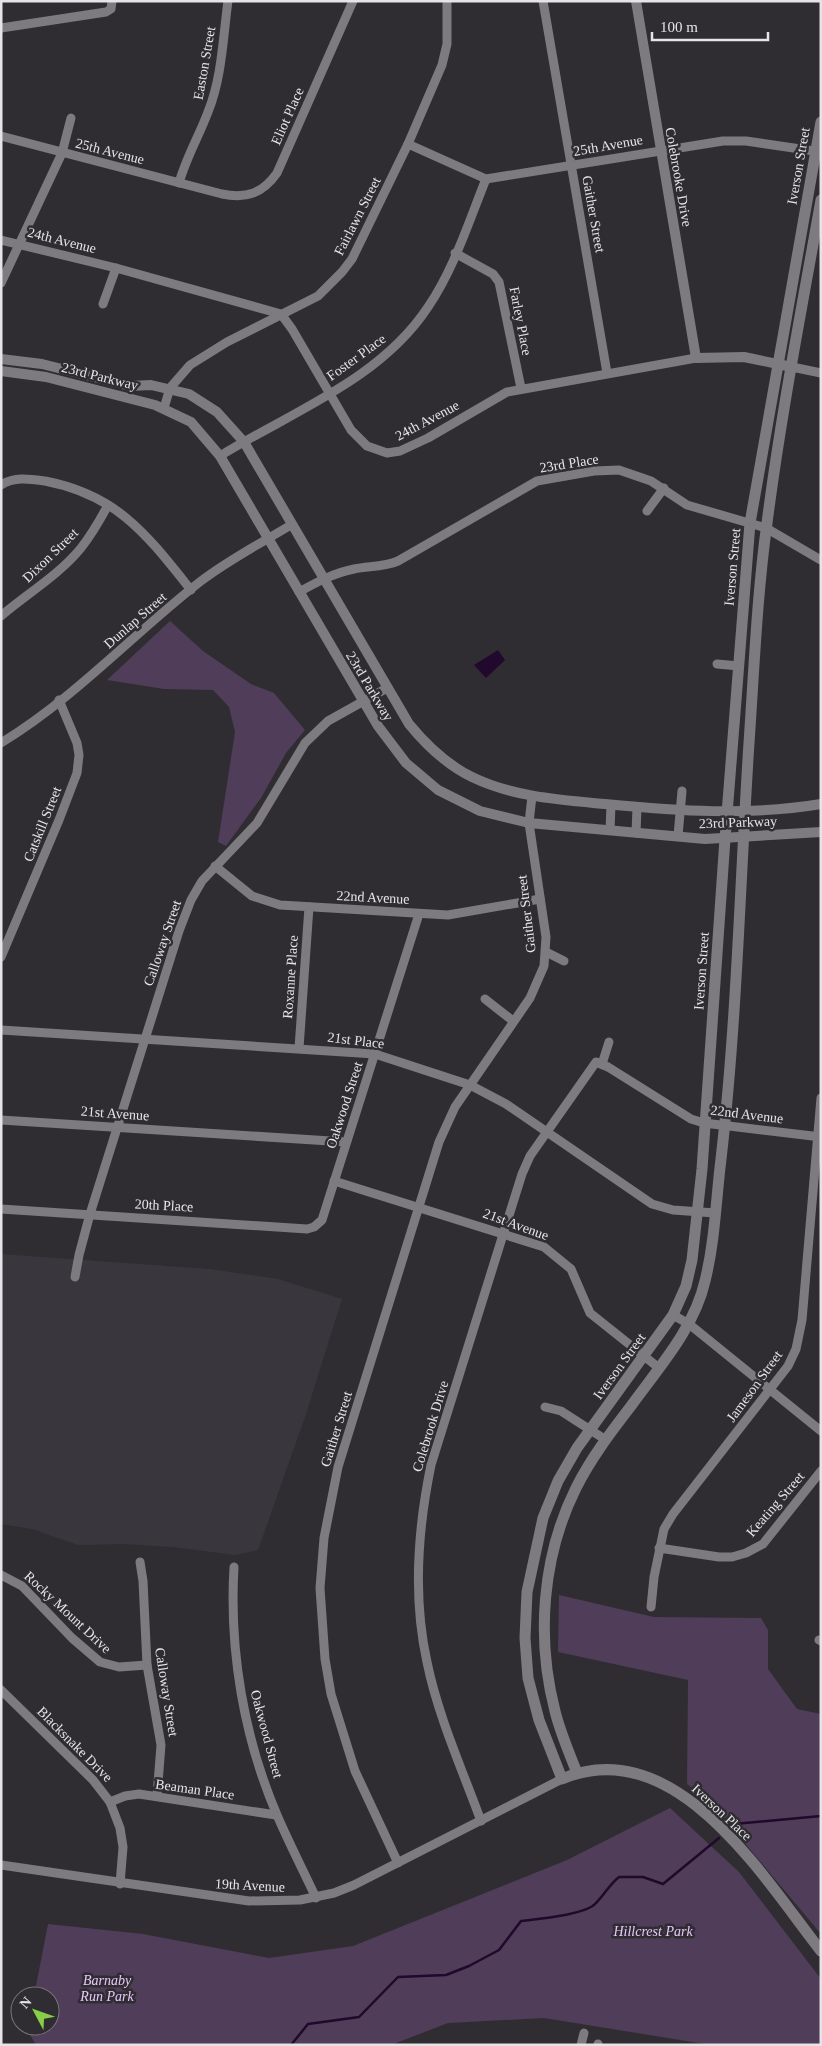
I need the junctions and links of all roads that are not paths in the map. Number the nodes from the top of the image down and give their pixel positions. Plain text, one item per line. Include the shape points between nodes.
1 (112, 1) edge
2 (228, 1) edge
3 (353, 1) edge
4 (447, 1) edge
5 (543, 1) edge
6 (636, 1) edge
7 (1, 28) edge
8 (71, 118) dead end
9 (821, 122) edge
10 (1, 136) edge
11 (408, 144) junction
12 (660, 150) junction
13 (818, 152) edge
14 (62, 153) junction
15 (572, 166) junction
16 (486, 179) junction
17 (179, 183) junction
18 (212, 192) joint
19 (821, 200) edge
20 (1, 240) edge
21 (19, 244) junction
22 (456, 253) junction
23 (116, 268) junction
24 (1, 283) edge
25 (103, 304) dead end
26 (281, 314) junction
27 (696, 358) junction
28 (1, 359) edge
29 (777, 364) junction
30 (792, 367) junction
31 (1, 371) edge
32 (607, 373) junction
33 (821, 373) edge
34 (170, 388) junction
35 (521, 388) junction
36 (330, 393) junction
37 (164, 408) junction
38 (244, 442) junction
39 (220, 456) junction
40 (1, 485) edge
41 (664, 488) junction
42 (108, 505) junction
43 (647, 511) dead end
44 (750, 523) junction
45 (291, 525) junction
46 (766, 528) junction
47 (268, 538) junction
48 (821, 560) edge
49 (323, 578) junction
50 (191, 590) junction
51 (299, 592) junction
52 (1, 616) edge
53 (717, 664) dead end
54 (739, 666) junction
55 (387, 688) junction
56 (59, 700) junction
57 (363, 703) junction
58 (1, 743) edge
59 (682, 791) dead end
60 (532, 796) junction
61 (821, 804) edge
62 (611, 805) junction
63 (637, 807) junction
64 (746, 810) junction
65 (680, 811) junction
66 (728, 812) junction
67 (529, 823) junction
68 (610, 830) junction
69 (636, 832) junction
70 (821, 832) edge
71 (678, 836) junction
72 (744, 838) junction
73 (725, 839) junction
74 (215, 866) junction
75 (540, 899) junction
76 (309, 907) junction
77 (419, 914) junction
78 (546, 952) junction
79 (1, 957) edge
80 (564, 961) dead end
81 (485, 999) dead end
82 (513, 1021) junction
83 (1, 1030) edge
84 (144, 1040) junction
85 (609, 1042) dead end
86 (299, 1048) junction
87 (375, 1054) junction
88 (599, 1063) junction
89 (470, 1085) junction
90 (821, 1098) edge
91 (1, 1120) edge
92 (704, 1123) junction
93 (725, 1125) junction
94 (117, 1127) junction
95 (546, 1131) junction
96 (819, 1137) edge
97 (346, 1142) junction
98 (334, 1181) junction
99 (419, 1206) junction
100 (1, 1209) edge
101 (698, 1212) junction
102 (714, 1213) junction
103 (90, 1214) junction
104 (322, 1220) joint
105 (505, 1233) junction
106 (75, 1277) dead end
107 (673, 1315) junction
108 (689, 1324) junction
109 (645, 1357) junction
110 (659, 1368) junction
111 (770, 1391) junction
112 (545, 1407) dead end
113 (590, 1430) junction
114 (821, 1431) edge
115 (606, 1440) junction
116 (821, 1471) edge
117 (659, 1548) junction
118 (140, 1562) dead end
119 (234, 1567) dead end
120 (1, 1575) edge
121 (651, 1607) dead end
122 (147, 1666) junction
123 (1, 1690) edge
124 (577, 1773) junction
125 (562, 1779) junction
126 (157, 1796) junction
127 (110, 1802) junction
128 (276, 1815) junction
129 (481, 1821) junction
130 (398, 1862) junction
131 (1, 1865) edge
132 (120, 1884) junction
133 (316, 1898) junction
134 (821, 1951) edge
135 (584, 2033) dead end
136 (581, 2045) edge

1 - 7 street via 111,9 106,12
2 - 17 street, Easton Street via 214,92
3 - 18 street, Eliot Place via 270,183 245,196
4 - 11 street, Fairlawn Street via 447,44 442,65
5 - 15 street, Gaither Street
6 - 12 street, Colebrooke Drive
8 - 14 street
9 - 13 main road, Iverson Street
10 - 14 street, 25th Avenue
11 - 16 street
11 - 26 street, Fairlawn Street via 363,238 342,272 318,296
12 - 13 street, 25th Avenue via 732,141
12 - 15 street, 25th Avenue
12 - 27 street, Colebrooke Drive
13 - 29 main road, Iverson Street
14 - 17 street, 25th Avenue
14 - 21 street
15 - 16 street, 25th Avenue
15 - 32 street, Gaither Street
16 - 22 street, Foster Place
17 - 18 street, 25th Avenue
19 - 30 main road, Iverson Street
20 - 21 street, 24th Avenue
21 - 23 street, 24th Avenue
21 - 24 street
22 - 35 street, Farley Place via 493,274 499,282
22 - 36 street, Foster Place via 429,306 409,332 378,361
23 - 25 street
23 - 26 street, 24th Avenue
26 - 34 street, Fairlawn Street via 200,358
26 - 36 street, 24th Avenue
27 - 29 street, 24th Avenue via 744,357
27 - 32 street, 24th Avenue
28 - 34 street, 23rd Parkway via 42,364 130,386
29 - 30 street, 24th Avenue
29 - 44 main road, Iverson Street
30 - 33 street, 24th Avenue
30 - 46 main road, Iverson Street
31 - 37 street, 23rd Parkway via 46,377
32 - 35 street, 24th Avenue
34 - 37 street
34 - 38 street, 23rd Parkway via 189,394 212,408
35 - 36 street, 24th Avenue via 496,398 400,451 386,453 370,448 358,438
36 - 38 street, Foster Place
37 - 39 street, 23rd Parkway via 191,422
38 - 39 street, Foster Place
38 - 45 street, 23rd Parkway
39 - 47 street, 23rd Parkway
40 - 42 street via 17,479 41,480 87,493
41 - 43 street
41 - 44 street, 23rd Place via 687,505
41 - 49 street, 23rd Place via 619,470 594,470 537,481 398,561
42 - 50 street via 134,523
42 - 52 street, Dixon Street via 80,549
44 - 46 street, 23rd Place
44 - 54 main road, Iverson Street
45 - 47 street, Dunlap Street
45 - 49 street, 23rd Parkway
46 - 48 street, 23rd Place
46 - 64 main road, Iverson Street
47 - 50 street, Dunlap Street via 230,560
47 - 51 street, 23rd Parkway
49 - 51 street, 23rd Place
49 - 55 street, 23rd Parkway
50 - 56 street, Dunlap Street
51 - 57 street, 23rd Parkway
53 - 54 street
54 - 66 main road, Iverson Street
55 - 57 street, Calloway Street
55 - 60 street, 23rd Parkway via 418,736 448,763 473,778
56 - 58 street, Dunlap Street
56 - 79 street, Catskill Street via 77,743 77,773
57 - 67 street, 23rd Parkway via 396,752 438,790 480,811
57 - 74 street, Calloway Street via 328,721 310,738 257,823
59 - 65 street
60 - 62 street, 23rd Parkway
60 - 67 street, Gaither Street
61 - 64 street, 23rd Parkway via 767,811
62 - 63 street, 23rd Parkway
62 - 68 street
63 - 65 street, 23rd Parkway
63 - 69 street
64 - 66 street, 23rd Parkway
64 - 72 main road, Iverson Street
65 - 66 street, 23rd Parkway
65 - 71 street
66 - 73 main road, Iverson Street
67 - 68 street, 23rd Parkway
67 - 75 street, Gaither Street
68 - 69 street, 23rd Parkway
69 - 71 street, 23rd Parkway
70 - 72 street, 23rd Parkway
71 - 73 street, 23rd Parkway
72 - 73 street, 23rd Parkway
72 - 93 main road, Iverson Street
73 - 92 main road, Iverson Street
74 - 76 street, 22nd Avenue via 252,896 280,905
74 - 84 street, Calloway Street via 191,900
75 - 77 street, 22nd Avenue via 463,913
75 - 78 street, Gaither Street
76 - 77 street, 22nd Avenue
76 - 86 street, Roxanne Place
77 - 87 street, Oakwood Street
78 - 80 street
78 - 82 street, Gaither Street via 537,986
81 - 82 street
82 - 89 street, Gaither Street
83 - 84 street, 21st Place
84 - 86 street, 21st Place
84 - 94 street, Calloway Street
85 - 88 street, Colebrook Drive
86 - 87 street, 21st Place
87 - 89 street, 21st Place
87 - 97 street, Oakwood Street
88 - 92 street, 22nd Avenue via 691,1119
88 - 95 street, Colebrook Drive
89 - 95 street, 21st Place
89 - 99 street, Gaither Street via 446,1125
90 - 96 street, Jameson Street
91 - 94 street, 21st Avenue
92 - 93 street, 22nd Avenue
92 - 101 main road, Iverson Street
93 - 96 street, 22nd Avenue
93 - 102 main road, Iverson Street
94 - 97 street, 21st Avenue
94 - 103 street, Calloway Street
95 - 101 street, 21st Place via 652,1204
95 - 105 street, Colebrook Drive via 522,1174
96 - 111 street, Jameson Street via 800,1334 788,1366
97 - 98 street, Oakwood Street
98 - 99 street, 21st Avenue
98 - 104 street, Oakwood Street
99 - 105 street, 21st Avenue
99 - 130 street, Gaither Street via 338,1467 324,1538 320,1588 331,1694 355,1771
100 - 103 street, 20th Place
101 - 102 street, 21st Place
101 - 107 main road, Iverson Street via 686,1286
102 - 108 main road, Iverson Street via 705,1284
103 - 104 street, 20th Place via 306,1229
103 - 106 street, Calloway Street
105 - 109 street, 21st Avenue via 541,1245 561,1259 575,1276 590,1313
105 - 129 street, Colebrook Drive via 432,1465 427,1486 419,1576 420,1622 427,1662
107 - 108 street
107 - 109 main road, Iverson Street
108 - 110 main road, Iverson Street
108 - 111 street
109 - 110 street, 21st Avenue
109 - 113 main road, Iverson Street
110 - 115 main road, Iverson Street
111 - 114 street
111 - 117 street, Jameson Street via 673,1514 664,1529
112 - 113 street via 561,1411
113 - 115 street
113 - 125 main road, Iverson Street via 567,1464 550,1500 536,1542 526,1592 528,1678
115 - 124 main road, Iverson Street via 583,1475 565,1513 546,1596 544,1648 548,1676 558,1724
116 - 117 street, Keating Street via 763,1544 746,1554 719,1557
117 - 121 street, Jameson Street
118 - 122 street, Calloway Street
119 - 128 street, Oakwood Street via 232,1595 238,1672 256,1759
120 - 122 street, Rocky Mount Drive via 22,1586 100,1662 119,1667
122 - 126 street, Calloway Street via 161,1746
123 - 127 street, Blacksnake Drive via 93,1780
124 - 125 main road, Iverson Place
124 - 134 main road, Iverson Place via 596,1769 635,1774 664,1784 687,1798 738,1846
125 - 129 street, 19th Avenue
126 - 127 street, Beaman Place via 131,1794
126 - 128 street, Beaman Place
127 - 132 street, Blacksnake Drive via 123,1846
128 - 133 street, Oakwood Street
129 - 130 street, 19th Avenue
130 - 133 street, 19th Avenue via 354,1885
131 - 132 street, 19th Avenue
132 - 133 street, 19th Avenue via 249,1901
135 - 136 street

